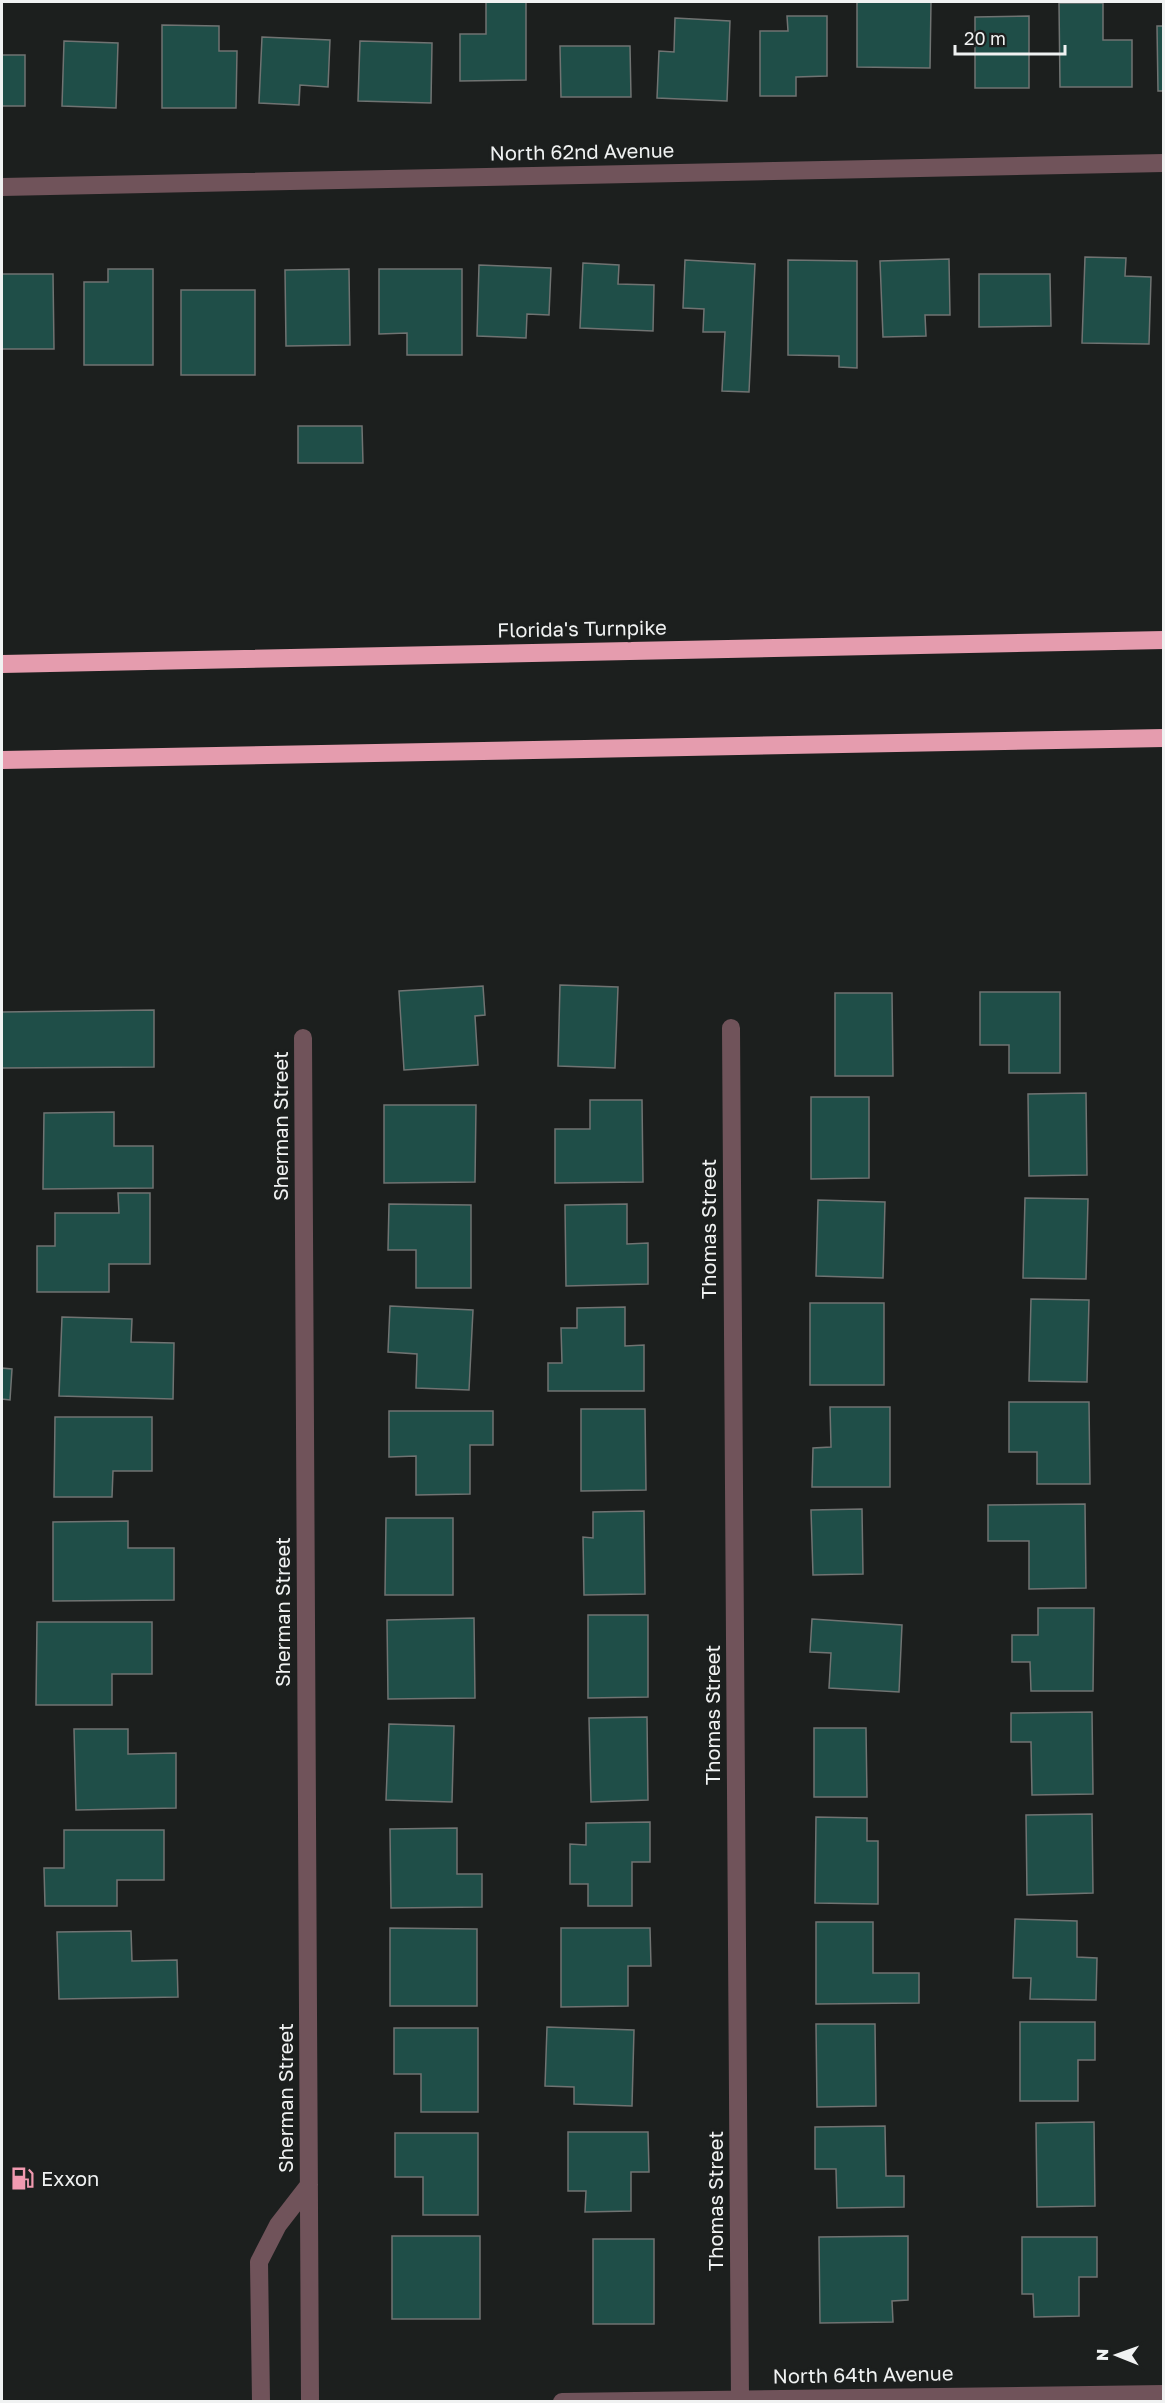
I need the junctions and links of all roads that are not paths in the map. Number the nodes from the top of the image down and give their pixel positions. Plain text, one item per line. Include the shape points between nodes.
1 (1164, 163) edge
2 (2, 187) edge
3 (1164, 640) edge
4 (2, 664) edge
5 (1164, 738) edge
6 (2, 760) edge
7 (730, 1028) dead end
8 (303, 1038) dead end
9 (309, 2185) junction
10 (1164, 2394) edge
11 (740, 2400) edge
12 (261, 2402) edge
13 (310, 2402) edge
14 (562, 2402) edge

1 - 2 street, North 62nd Avenue
3 - 4 highway, Florida's Turnpike
5 - 6 highway
7 - 11 street, Thomas Street
8 - 9 street, Sherman Street
9 - 12 street, Sherman Street via 278,2225 259,2262
9 - 13 street, Sherman Street
10 - 11 street, North 64th Avenue
11 - 14 street, North 64th Avenue

